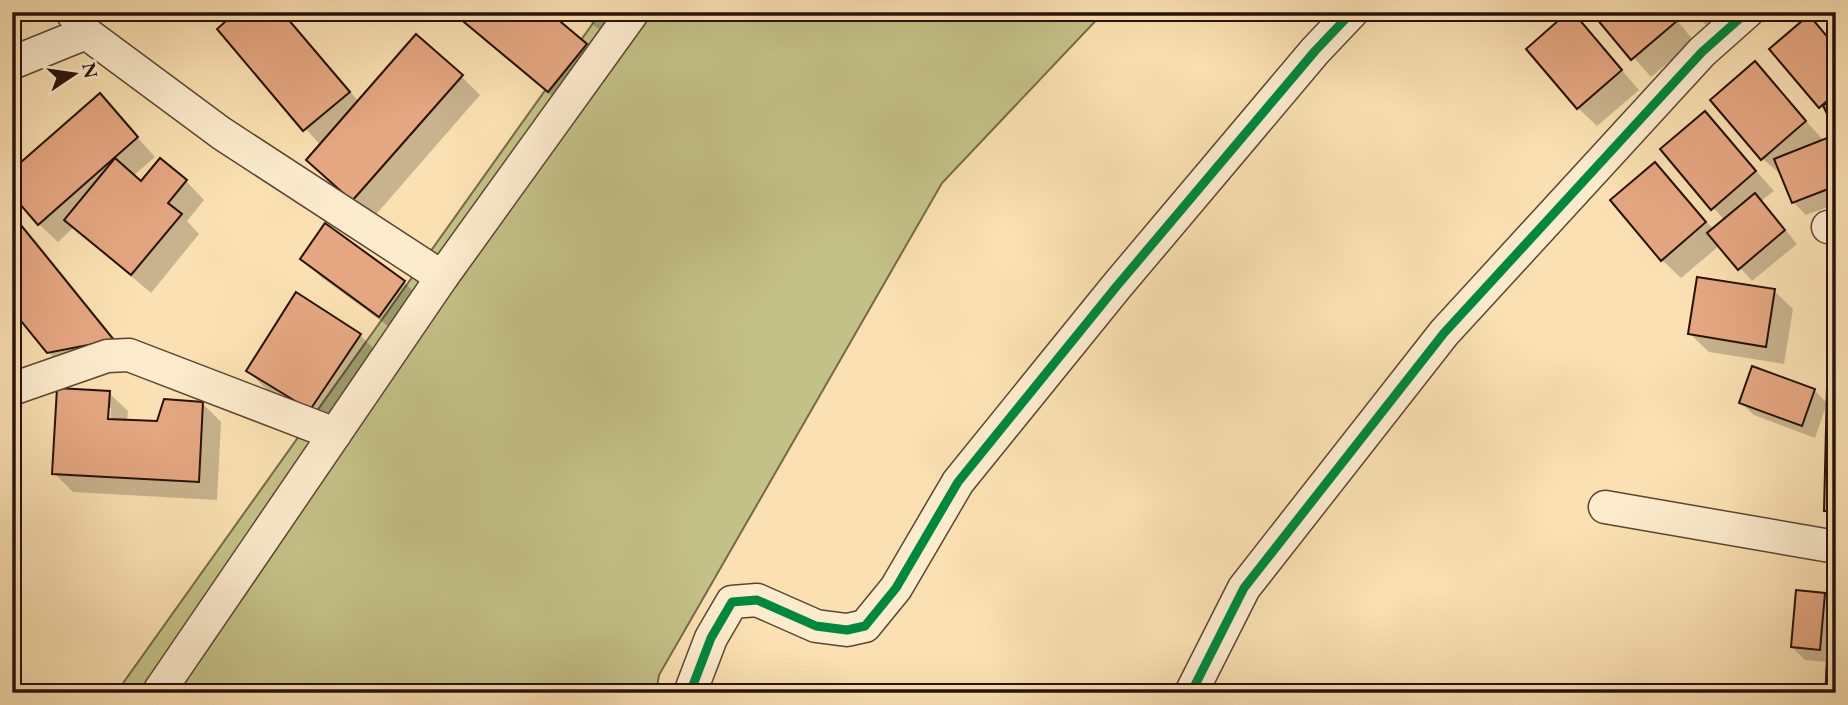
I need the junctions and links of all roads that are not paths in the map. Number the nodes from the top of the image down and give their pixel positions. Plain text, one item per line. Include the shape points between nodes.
1 (633, 12) edge
2 (1352, 12) edge
3 (1747, 12) edge
4 (79, 23) edge
5 (12, 63) edge
6 (442, 278) junction
7 (12, 389) edge
8 (335, 434) junction
9 (1605, 507) dead end
10 (1836, 547) edge
11 (158, 693) edge
12 (690, 693) edge
13 (1191, 693) edge

1 - 6 street
2 - 12 street via 1116,287 958,482 896,588 865,626 847,630 816,626 757,600 732,602 711,638
3 - 13 street via 1702,52 1444,333 1244,588
4 - 5 street
4 - 6 street via 220,133
6 - 8 street
7 - 8 street via 107,356 129,355
8 - 11 street
9 - 10 street

